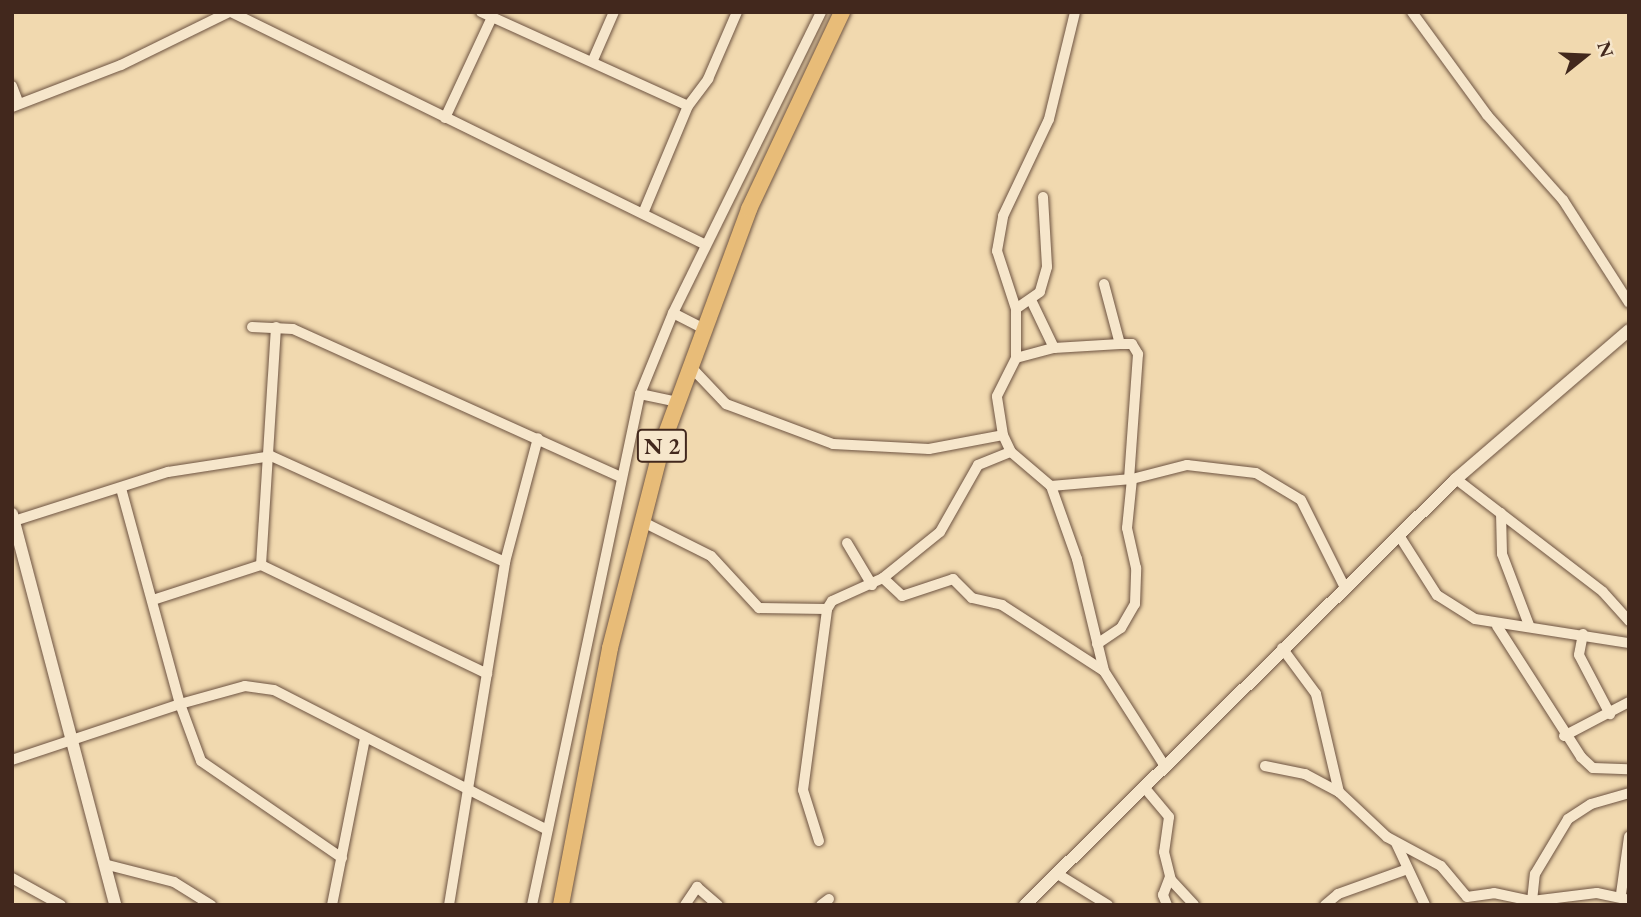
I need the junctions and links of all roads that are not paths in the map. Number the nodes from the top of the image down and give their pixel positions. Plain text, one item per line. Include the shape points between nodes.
1 (230, 12) edge
2 (614, 12) edge
3 (737, 12) edge
4 (821, 12) edge
5 (842, 12) edge
6 (1075, 12) edge
7 (1412, 12) edge
8 (488, 14) edge
9 (593, 60) junction
10 (12, 86) edge
11 (16, 105) edge
12 (688, 106) junction
13 (445, 118) junction
14 (1043, 197) dead end
15 (644, 211) junction
16 (706, 245) junction
17 (1104, 284) dead end
18 (1032, 302) junction
19 (1629, 303) edge
20 (1016, 309) junction
21 (673, 313) junction
22 (252, 327) dead end
23 (276, 327) junction
24 (703, 328) junction
25 (1629, 330) edge
26 (1121, 344) junction
27 (1054, 348) junction
28 (1016, 358) junction
29 (689, 365) junction
30 (640, 394) junction
31 (677, 402) junction
32 (1003, 435) junction
33 (538, 438) junction
34 (1011, 452) junction
35 (271, 456) junction
36 (619, 476) junction
37 (1456, 479) junction
38 (1130, 480) junction
39 (1051, 486) junction
40 (121, 489) junction
41 (1500, 513) junction
42 (13, 518) edge
43 (643, 522) junction
44 (1400, 537) junction
45 (847, 543) dead end
46 (505, 562) junction
47 (261, 565) junction
48 (883, 578) junction
49 (872, 585) junction
50 (1345, 588) junction
51 (153, 600) junction
52 (827, 609) junction
53 (1628, 616) edge
54 (1529, 625) junction
55 (1497, 626) junction
56 (1583, 634) junction
57 (1629, 643) edge
58 (1097, 644) junction
59 (1282, 648) junction
60 (1104, 671) junction
61 (486, 674) junction
62 (1629, 702) edge
63 (180, 704) junction
64 (1610, 714) junction
65 (1564, 736) junction
66 (365, 738) junction
67 (71, 741) junction
68 (12, 760) edge
69 (1164, 765) junction
70 (1265, 766) dead end
71 (1628, 768) edge
72 (1629, 778) edge
73 (1144, 787) junction
74 (468, 791) junction
75 (1339, 792) junction
76 (1629, 793) edge
77 (547, 830) junction
78 (1629, 837) edge
79 (819, 841) dead end
80 (1396, 843) junction
81 (342, 858) junction
82 (104, 864) junction
83 (1626, 864) edge
84 (1405, 870) junction
85 (1056, 873) junction
86 (1170, 877) junction
87 (12, 878) edge
88 (1625, 897) edge
89 (1532, 901) junction
90 (1511, 902) edge
91 (61, 905) edge
92 (115, 905) edge
93 (211, 905) edge
94 (332, 905) edge
95 (449, 905) edge
96 (532, 905) edge
97 (561, 905) edge
98 (685, 905) edge
99 (718, 905) edge
100 (1025, 905) edge
101 (1108, 905) edge
102 (1167, 905) edge
103 (1194, 905) edge
104 (1325, 905) edge
105 (1425, 905) edge

1 - 11 street via 121,65
1 - 13 street
2 - 9 street
3 - 12 street via 708,79
4 - 16 street
5 - 24 main road, N 2 via 770,160
6 - 20 street via 1049,119 1003,216 998,251
7 - 19 street via 1487,115 1563,200
8 - 9 street
8 - 13 street
9 - 12 street
10 - 11 street
12 - 15 street
13 - 15 street
14 - 18 street via 1047,267
15 - 16 street
16 - 21 street
17 - 26 street
18 - 20 street
18 - 27 street
20 - 28 street
21 - 24 street
21 - 30 street
22 - 23 street
23 - 33 street via 293,329
23 - 35 street
24 - 29 main road, N 2
25 - 37 street
26 - 27 street
26 - 38 street via 1132,344 1138,354
27 - 28 street
28 - 32 street via 997,396
29 - 31 main road, N 2
29 - 32 street via 726,404 833,444 929,449
30 - 31 street
30 - 36 street
31 - 43 main road, N 2
32 - 34 street
33 - 36 street
33 - 46 street
34 - 39 street
34 - 48 street via 982,461 940,532
35 - 40 street via 227,459
35 - 46 street via 297,463
35 - 47 street
36 - 77 street
37 - 41 street
37 - 44 street
38 - 39 street
38 - 50 street via 1209,464 1256,473 1287,487 1314,517
38 - 58 street via 1127,528 1136,568 1135,604 1121,628
39 - 58 street
40 - 42 street
40 - 51 street
41 - 53 street
41 - 54 street via 1502,554
42 - 67 street
43 - 52 street via 710,556 759,608
43 - 97 main road, N 2 via 610,648
44 - 50 street
44 - 55 street via 1437,595 1463,613
45 - 49 street
46 - 61 street
47 - 51 street
47 - 61 street
48 - 49 street
48 - 60 street via 902,596 953,579 972,598 1003,606
49 - 52 street via 832,601
50 - 59 street
51 - 63 street
52 - 79 street via 803,790
54 - 55 street
54 - 56 street
55 - 65 street
56 - 57 street
56 - 64 street via 1579,655
58 - 60 street
59 - 69 street
59 - 75 street via 1316,694
60 - 69 street
61 - 74 street
62 - 64 street
63 - 66 street via 257,686
63 - 67 street
63 - 81 street via 201,761
64 - 65 street
65 - 71 street via 1593,768
66 - 74 street
66 - 81 street
67 - 68 street
67 - 82 street
69 - 73 street
70 - 75 street via 1305,775
71 - 72 street
73 - 85 street
73 - 86 street via 1168,817 1163,839
74 - 77 street
74 - 95 street
75 - 80 street
76 - 89 street via 1598,801 1568,820 1535,874
77 - 96 street
78 - 83 street
80 - 84 street
80 - 90 street via 1440,866 1461,895 1494,893
81 - 94 street
82 - 92 street
82 - 93 street via 174,882
83 - 88 street
84 - 104 street via 1338,894
84 - 105 street
85 - 100 street
85 - 101 street
86 - 102 street via 1163,895
86 - 103 street
87 - 91 street
88 - 89 street
89 - 90 street
98 - 99 street via 697,887

